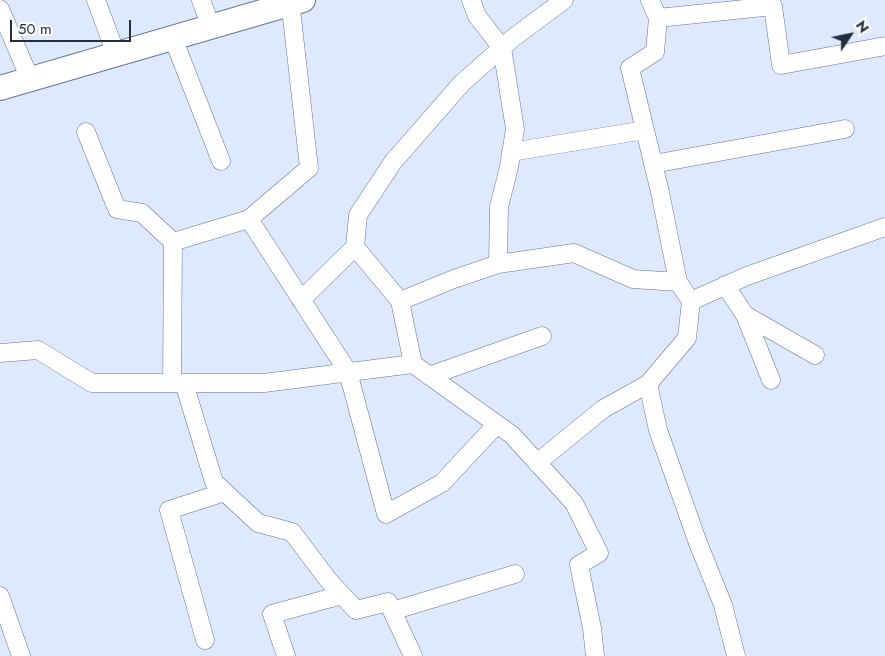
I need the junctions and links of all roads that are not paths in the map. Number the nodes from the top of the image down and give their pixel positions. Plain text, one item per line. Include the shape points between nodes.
1 (96, 0) edge
2 (201, 0) edge
3 (472, 0) edge
4 (564, 0) edge
5 (650, 0) edge
6 (295, 1) edge
7 (739, 5) edge
8 (0, 9) edge
9 (658, 18) junction
10 (211, 27) junction
11 (173, 38) junction
12 (885, 46) edge
13 (502, 48) junction
14 (116, 54) junction
15 (30, 79) junction
16 (0, 88) edge
17 (845, 129) dead end
18 (645, 130) junction
19 (86, 132) dead end
20 (511, 152) junction
21 (221, 161) dead end
22 (653, 164) junction
23 (249, 219) junction
24 (885, 227) edge
25 (173, 242) junction
26 (355, 247) junction
27 (498, 264) junction
28 (678, 282) junction
29 (726, 286) junction
30 (301, 300) junction
31 (400, 301) junction
32 (691, 301) junction
33 (746, 315) junction
34 (542, 336) dead end
35 (0, 353) edge
36 (815, 355) dead end
37 (413, 364) junction
38 (348, 372) junction
39 (429, 376) junction
40 (771, 380) dead end
41 (178, 383) junction
42 (648, 384) junction
43 (497, 424) junction
44 (537, 463) junction
45 (225, 492) junction
46 (515, 574) dead end
47 (342, 595) junction
48 (0, 596) edge
49 (392, 612) junction
50 (205, 640) dead end
51 (20, 656) edge
52 (286, 656) edge
53 (413, 656) edge
54 (595, 656) edge
55 (736, 656) edge

1 - 14 street
2 - 10 street
3 - 13 street via 477,16
4 - 13 street
5 - 9 street
6 - 10 main road
6 - 23 street via 308,168
7 - 9 street
7 - 12 street via 773,6 781,65
8 - 15 street
9 - 18 street via 655,52 630,68
10 - 11 main road
11 - 14 main road
11 - 21 street
13 - 20 street via 515,129
13 - 26 street via 462,84 393,162 358,215
14 - 15 main road
15 - 16 main road
17 - 22 street
18 - 20 street
18 - 22 street
19 - 25 street via 117,209 142,213
20 - 27 street via 499,207
22 - 28 street
23 - 25 street
23 - 30 street
24 - 29 street
25 - 41 street
26 - 30 street
26 - 31 street
27 - 28 street via 574,253 633,279
27 - 31 street
28 - 32 street
29 - 32 street
29 - 33 street
30 - 38 street
31 - 37 street
32 - 42 street via 686,338
33 - 36 street
33 - 40 street
34 - 39 street
35 - 41 street via 38,350 92,383
37 - 38 street
37 - 39 street
38 - 41 street via 264,383
38 - 43 street via 386,514 442,483
39 - 43 street
41 - 45 street via 214,482
42 - 44 street via 603,409
42 - 55 street via 658,430 723,605
43 - 44 street via 512,435
44 - 54 street via 574,503 599,553 579,565
45 - 47 street via 258,523 292,532
45 - 50 street via 168,510
46 - 49 street
47 - 49 street via 356,610 388,602
47 - 52 street via 272,614
48 - 51 street
49 - 53 street

